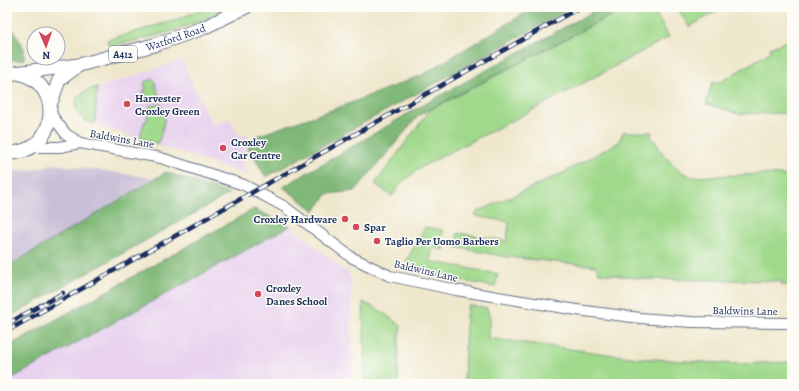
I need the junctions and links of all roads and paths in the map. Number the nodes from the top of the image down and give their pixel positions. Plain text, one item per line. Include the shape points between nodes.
1 (246, 7) edge
2 (79, 65) junction
3 (11, 73) edge
4 (50, 109) junction
5 (80, 143) junction
6 (30, 147) junction
7 (7, 153) edge
8 (792, 323) edge

1 - 2 main road, Watford Road / A412 via 203,28 166,41
2 - 3 main road, Watford Road / A412
2 - 4 main road, Watford Road / A412 via 59,80
3 - 4 main road, A412 via 30,76 37,82
4 - 5 street, Baldwins Lane via 66,134
4 - 6 main road, A412 via 45,132 36,144
5 - 6 street
5 - 8 street, Baldwins Lane via 161,158 244,185 285,207 351,257 390,276 456,290 640,318 691,322
6 - 7 main road, A412 via 20,152

